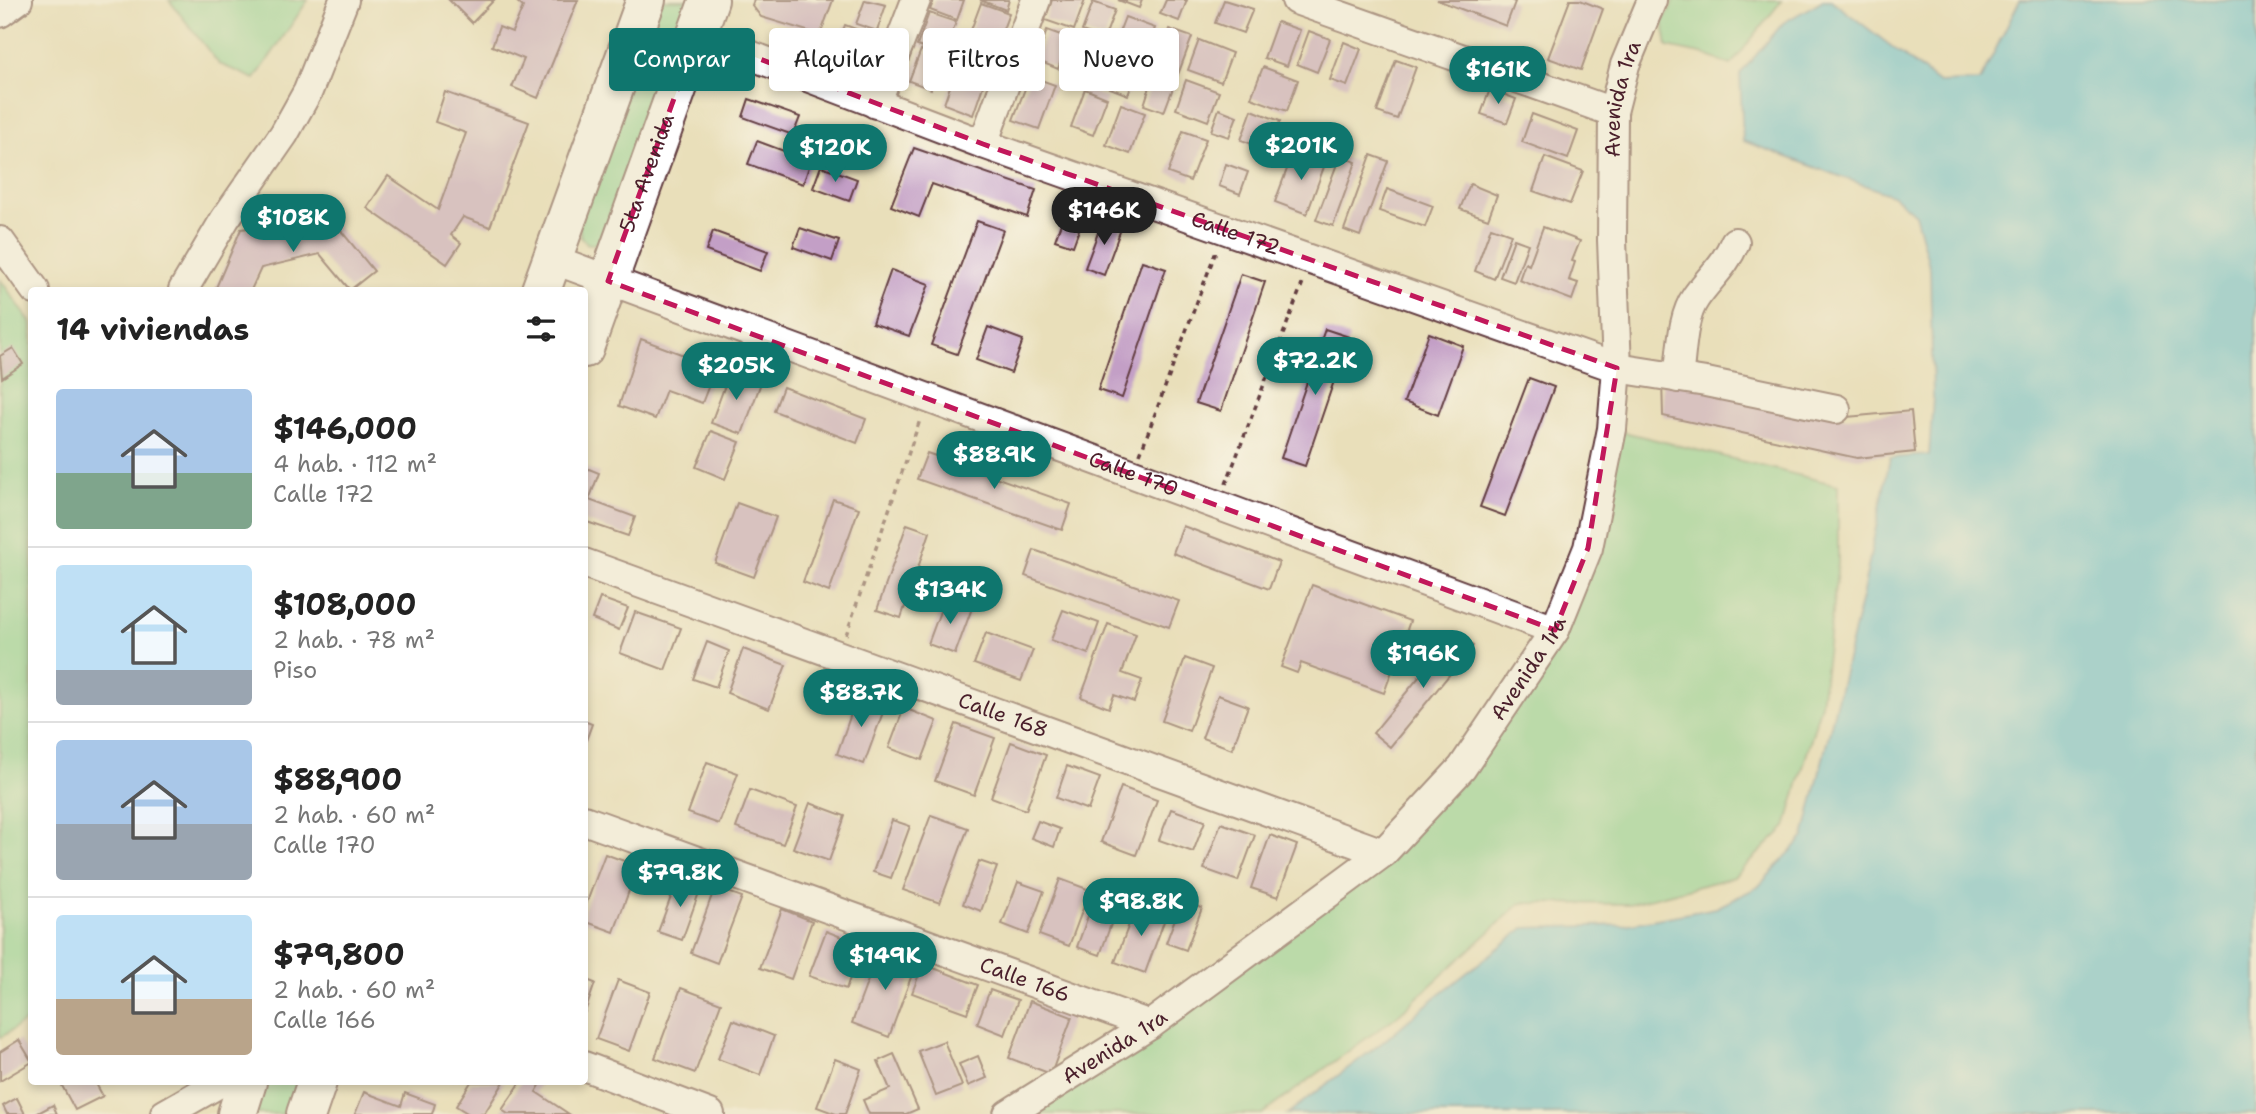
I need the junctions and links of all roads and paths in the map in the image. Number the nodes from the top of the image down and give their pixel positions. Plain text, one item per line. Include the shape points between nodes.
1 (18, 0) edge
2 (344, 0) edge
3 (646, 0) edge
4 (709, 0) edge
5 (916, 0) edge
6 (1036, 0) edge
7 (1296, 0) edge
8 (1652, 0) edge
9 (0, 13) edge
10 (699, 28) edge
11 (755, 57) edge
12 (677, 91) edge
13 (876, 104) junction
14 (1613, 112) junction
15 (983, 144) junction
16 (1224, 230) junction
17 (0, 241) edge
18 (1735, 242) dead end
19 (1312, 260) junction
20 (547, 275) edge
21 (608, 281) junction
22 (33, 287) edge
23 (185, 287) edge
24 (588, 337) edge
25 (1617, 368) junction
26 (1678, 378) junction
27 (928, 398) junction
28 (1836, 408) dead end
29 (1132, 474) junction
30 (1217, 505) junction
31 (588, 564) edge
32 (1555, 630) junction
33 (839, 655) junction
34 (588, 821) edge
35 (1383, 853) junction
36 (1150, 1025) junction
37 (588, 1068) edge
38 (216, 1085) edge
39 (246, 1085) edge
40 (316, 1085) edge
41 (165, 1114) edge
42 (237, 1114) edge
43 (306, 1114) edge
44 (710, 1114) edge
45 (1008, 1114) edge

1 - 9 street
2 - 23 street via 308,91
3 - 20 highway
4 - 10 highway, 5ta Avenida
5 - 13 street
6 - 15 street
7 - 14 street
8 - 14 street, Avenida 1ra via 1625,65
11 - 13 street, Calle 172
12 - 21 highway, 5ta Avenida
13 - 15 street, Calle 172
14 - 25 street, Avenida 1ra
15 - 16 street, Calle 172
16 - 19 street, Calle 172
16 - 29 path
17 - 22 street
18 - 26 street via 1728,259 1695,298
19 - 25 street, Calle 172
19 - 30 path
20 - 21 street, Calle 170
21 - 24 highway, 5ta Avenida
21 - 27 street, Calle 170
25 - 26 street, Calle 172
25 - 32 street, Avenida 1ra via 1612,429 1588,548
26 - 28 street, Calle 172
27 - 29 street, Calle 170
27 - 33 path
29 - 30 street, Calle 170
30 - 32 street, Calle 170
31 - 33 street, Calle 168
32 - 35 street, Avenida 1ra via 1462,768
33 - 35 street, Calle 168
34 - 36 street, Calle 166
35 - 36 street, Avenida 1ra
36 - 45 street, Avenida 1ra
37 - 44 street
38 - 41 street
39 - 42 highway
40 - 43 highway

